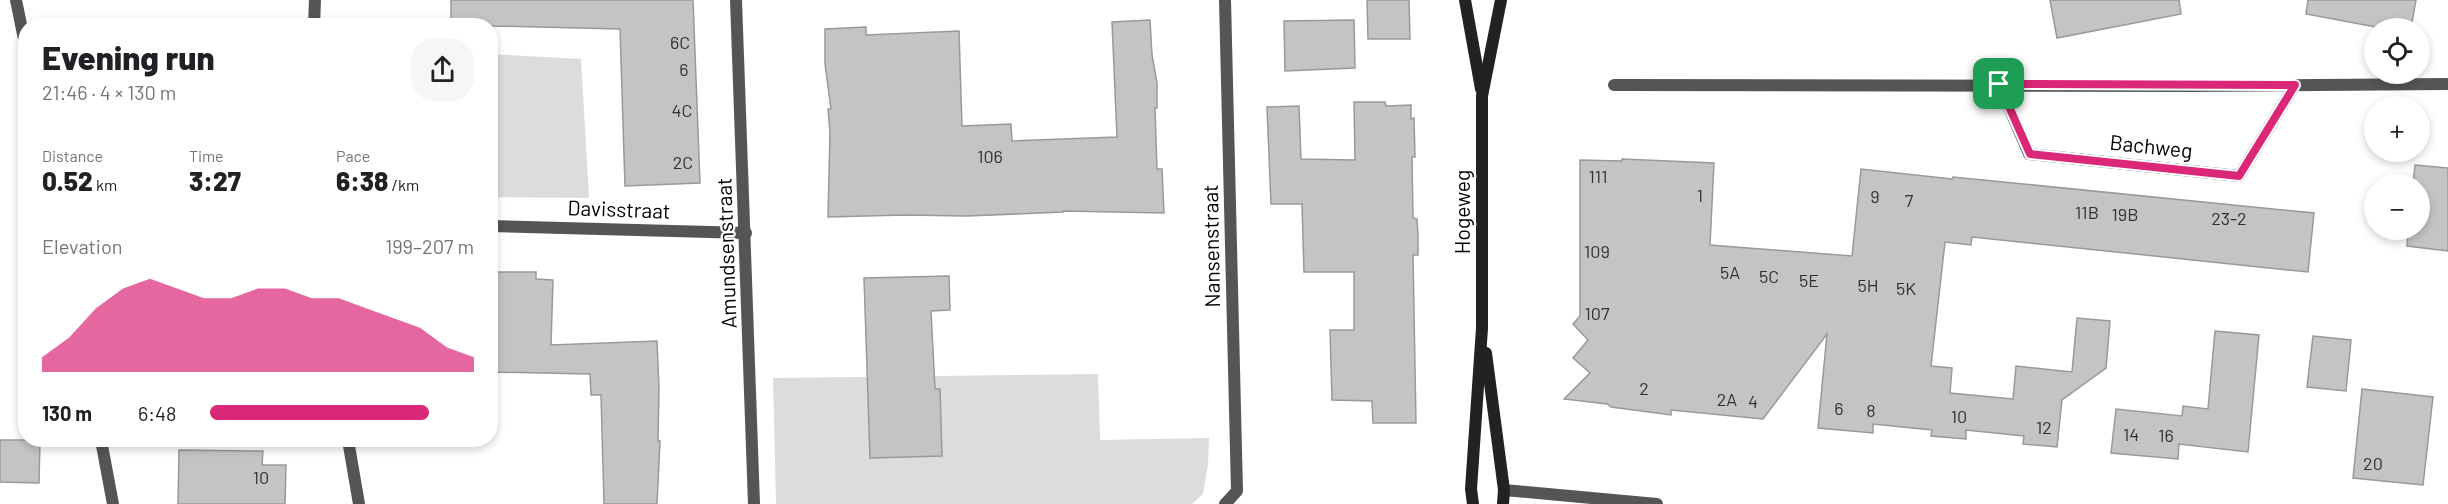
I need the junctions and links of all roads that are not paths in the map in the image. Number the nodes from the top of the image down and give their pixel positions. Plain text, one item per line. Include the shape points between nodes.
1 (16, 0) edge
2 (315, 0) edge
3 (736, 0) edge
4 (1225, 0) edge
5 (1465, 0) edge
6 (1501, 0) edge
7 (20, 18) edge
8 (314, 18) edge
9 (1999, 84) junction
10 (2448, 84) edge
11 (1614, 85) dead end
12 (2295, 85) junction
13 (1482, 96) junction
14 (498, 226) edge
15 (746, 233) junction
16 (1482, 328) junction
17 (102, 447) edge
18 (349, 447) edge
19 (1504, 490) junction
20 (113, 504) edge
21 (359, 504) edge
22 (754, 504) edge
23 (1225, 504) edge
24 (1473, 504) edge
25 (1503, 504) edge
26 (1657, 504) edge

1 - 7 street
2 - 8 street
3 - 15 street, Amundsenstraat
4 - 23 street, Nansenstraat via 1238,491
5 - 13 main road, Hogeweg
6 - 13 main road, Hogeweg
9 - 11 street
9 - 12 street
9 - 12 street, Bachweg via 2030,154 2239,176
10 - 12 street
13 - 16 main road, Hogeweg
14 - 15 street, Davisstraat
15 - 22 street, Amundsenstraat
16 - 19 main road, Hogeweg
16 - 24 main road, Hogeweg
17 - 20 street
18 - 21 street
19 - 25 main road, Hogeweg
19 - 26 street

